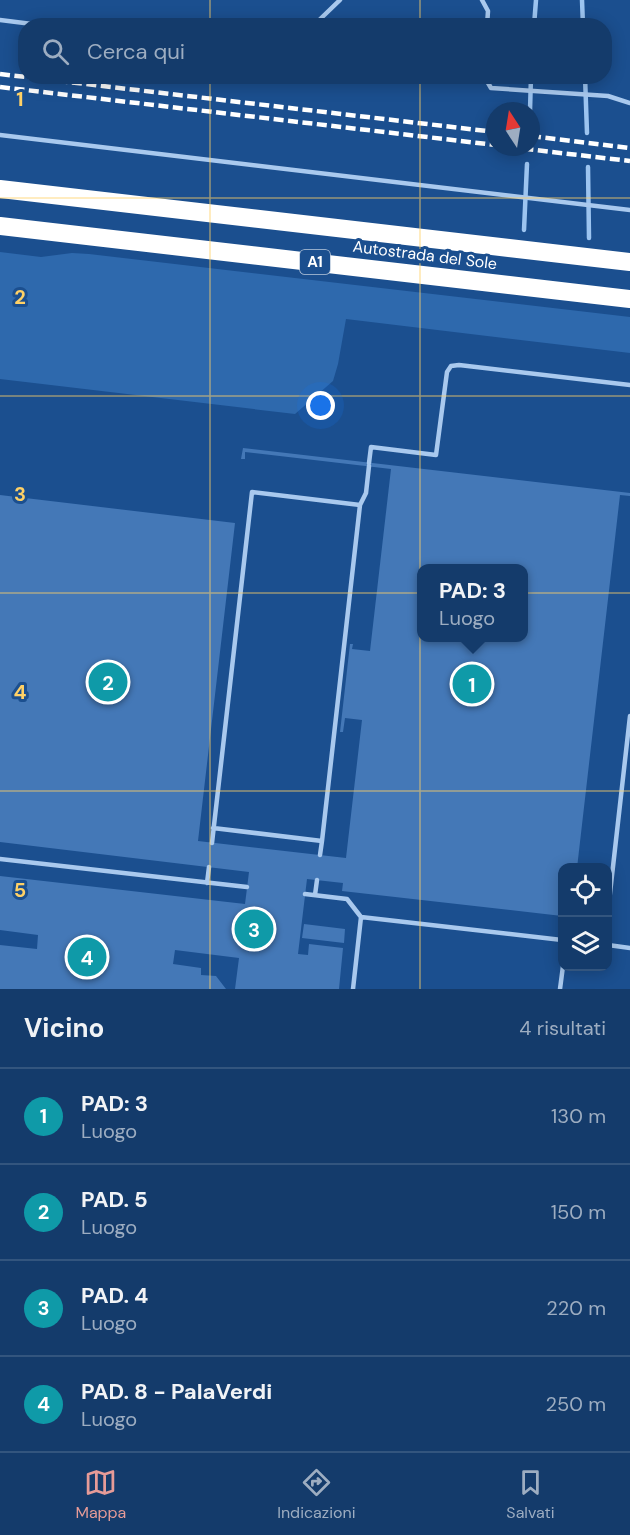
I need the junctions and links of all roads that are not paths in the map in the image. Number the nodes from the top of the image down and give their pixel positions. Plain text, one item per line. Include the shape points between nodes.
1 (340, 0) edge
2 (482, 0) edge
3 (321, 18) edge
4 (488, 18) edge
5 (0, 20) edge
6 (18, 22) edge
7 (489, 84) edge
8 (630, 104) edge
9 (0, 135) edge
10 (0, 189) edge
11 (630, 210) edge
12 (0, 226) edge
13 (630, 261) edge
14 (630, 299) edge
15 (630, 385) edge
16 (360, 505) junction
17 (630, 716) edge
18 (213, 828) junction
19 (322, 841) junction
20 (212, 843) dead end
21 (320, 855) dead end
22 (0, 859) edge
23 (209, 867) dead end
24 (612, 876) edge
25 (317, 880) dead end
26 (207, 883) junction
27 (247, 887) dead end
28 (305, 894) dead end
29 (315, 895) junction
30 (362, 917) junction
31 (558, 940) edge
32 (612, 946) edge
33 (630, 948) edge
34 (562, 971) edge
35 (353, 989) edge
36 (560, 989) edge

1 - 3 lane
2 - 4 lane
5 - 6 lane
7 - 8 lane via 491,88 510,90 608,96
9 - 11 lane
10 - 13 highway, Autostrada del Sole / A1
12 - 14 highway, Autostrada del Sole / A1
15 - 16 lane via 451,366 436,455 371,447 366,493
16 - 18 lane via 252,492
16 - 19 lane
17 - 24 lane
18 - 19 lane
18 - 20 lane
19 - 21 lane
22 - 26 lane
23 - 26 lane
25 - 29 lane
26 - 27 lane
28 - 29 lane
29 - 30 lane via 347,899
30 - 31 lane
30 - 35 lane
32 - 33 lane
34 - 36 lane

